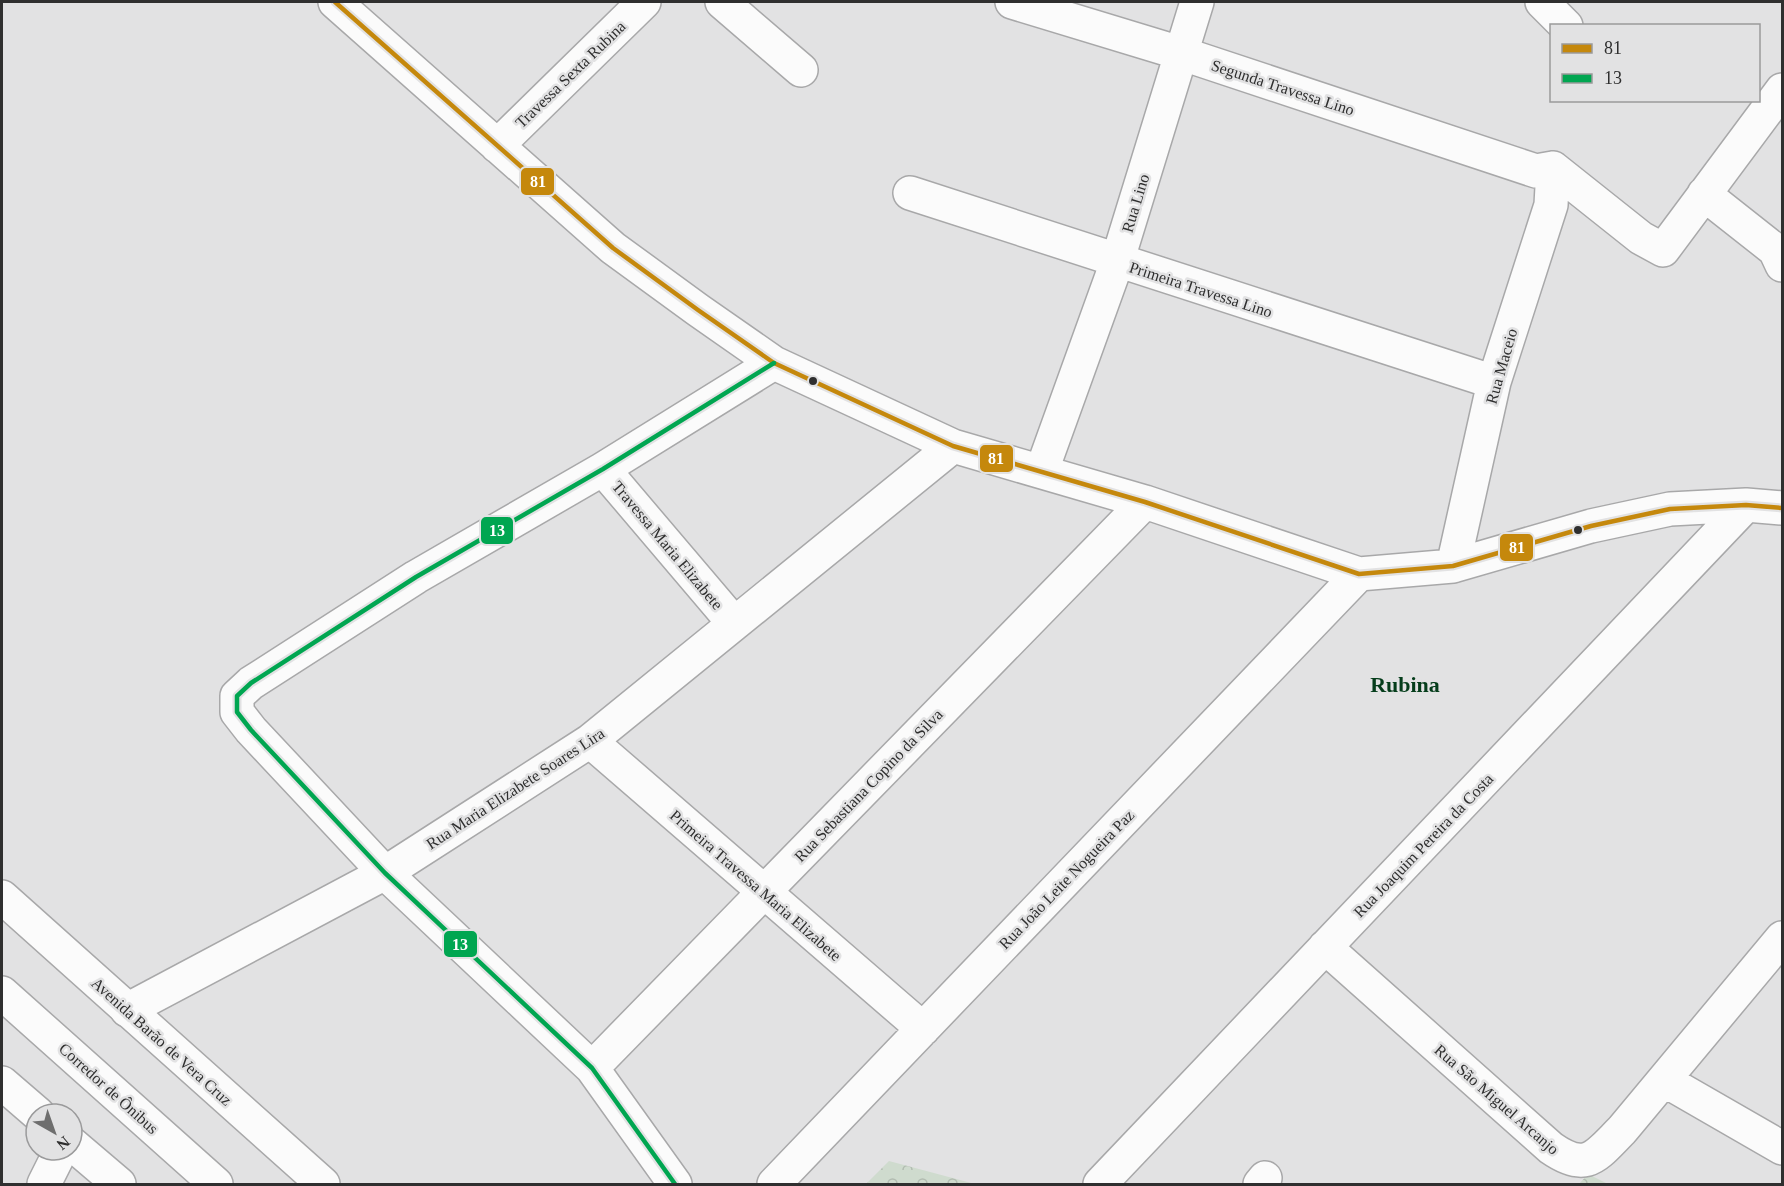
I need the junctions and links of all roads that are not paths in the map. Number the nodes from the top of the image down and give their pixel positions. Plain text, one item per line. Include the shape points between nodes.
1 (335, 2) edge
2 (644, 2) edge
3 (722, 2) edge
4 (1012, 2) edge
5 (1197, 2) edge
6 (1542, 2) edge
7 (1564, 24) edge
8 (1180, 53) junction
9 (801, 70) dead end
10 (1782, 90) edge
11 (497, 146) junction
12 (1553, 168) junction
13 (909, 193) dead end
14 (1704, 194) junction
15 (1117, 262) junction
16 (1782, 265) edge
17 (774, 363) junction
18 (1494, 382) junction
19 (953, 446) junction
20 (603, 469) junction
21 (1042, 470) junction
22 (1145, 502) junction
23 (1746, 505) junction
24 (1782, 508) edge
25 (1454, 566) junction
26 (1359, 574) junction
27 (734, 622) junction
28 (590, 741) junction
29 (385, 873) junction
30 (763, 892) junction
31 (2, 897) edge
32 (1782, 938) edge
33 (1325, 947) junction
34 (2, 993) edge
35 (127, 1010) junction
36 (923, 1029) junction
37 (592, 1068) junction
38 (1664, 1080) junction
39 (2, 1083) edge
40 (24, 1102) edge
41 (1782, 1148) edge
42 (84, 1154) edge
43 (55, 1162) edge
44 (44, 1185) edge
45 (119, 1185) edge
46 (216, 1185) edge
47 (323, 1185) edge
48 (675, 1185) edge
49 (774, 1185) edge
50 (1100, 1185) edge

1 - 11 main road
2 - 11 main road, Travessa Sexta Rubina
3 - 9 main road
4 - 8 main road, Segunda Travessa Lino
5 - 8 main road, Rua Lino
6 - 7 main road
8 - 12 main road, Segunda Travessa Lino via 1536,171
8 - 15 main road, Rua Lino
10 - 14 main road
11 - 17 main road via 613,248
12 - 14 main road via 1641,238 1663,250
12 - 18 main road, Rua Maceio via 1551,205
13 - 15 main road, Primeira Travessa Lino
14 - 16 main road via 1775,250
15 - 18 main road, Primeira Travessa Lino
15 - 21 main road, Rua Lino
17 - 19 main road
17 - 20 main road
18 - 25 main road, Rua Maceio
19 - 21 main road
19 - 27 main road, Rua Maria Elizabete Soares Lira
20 - 27 main road, Travessa Maria Elizabete
20 - 29 main road via 416,577 251,683 237,696 237,711 251,730
21 - 22 main road
22 - 26 main road
22 - 30 main road, Rua Sebastiana Copino da Silva
23 - 24 main road
23 - 25 main road via 1671,509 1591,526
23 - 33 main road, Rua Joaquim Pereira da Costa
25 - 26 main road
26 - 36 main road, Rua João Leite Nogueira Paz
27 - 28 main road, Rua Maria Elizabete Soares Lira
28 - 29 main road, Rua Maria Elizabete Soares Lira
28 - 30 main road, Primeira Travessa Maria Elizabete
29 - 35 main road, Rua Maria Elizabete Soares Lira
29 - 37 main road
30 - 36 main road, Primeira Travessa Maria Elizabete
30 - 37 main road, Rua Sebastiana Copino da Silva
31 - 35 main road, Avenida Barão de Vera Cruz
32 - 38 main road, Rua São Miguel Arcanjo
33 - 38 main road, Rua São Miguel Arcanjo via 1569,1160 1586,1161 1602,1150
33 - 50 main road, Rua Joaquim Pereira da Costa
34 - 46 main road, Corredor de Ônibus
35 - 47 main road, Avenida Barão de Vera Cruz
36 - 49 main road, Rua João Leite Nogueira Paz
37 - 48 main road
38 - 41 main road
39 - 40 main road
42 - 45 main road
43 - 44 main road

